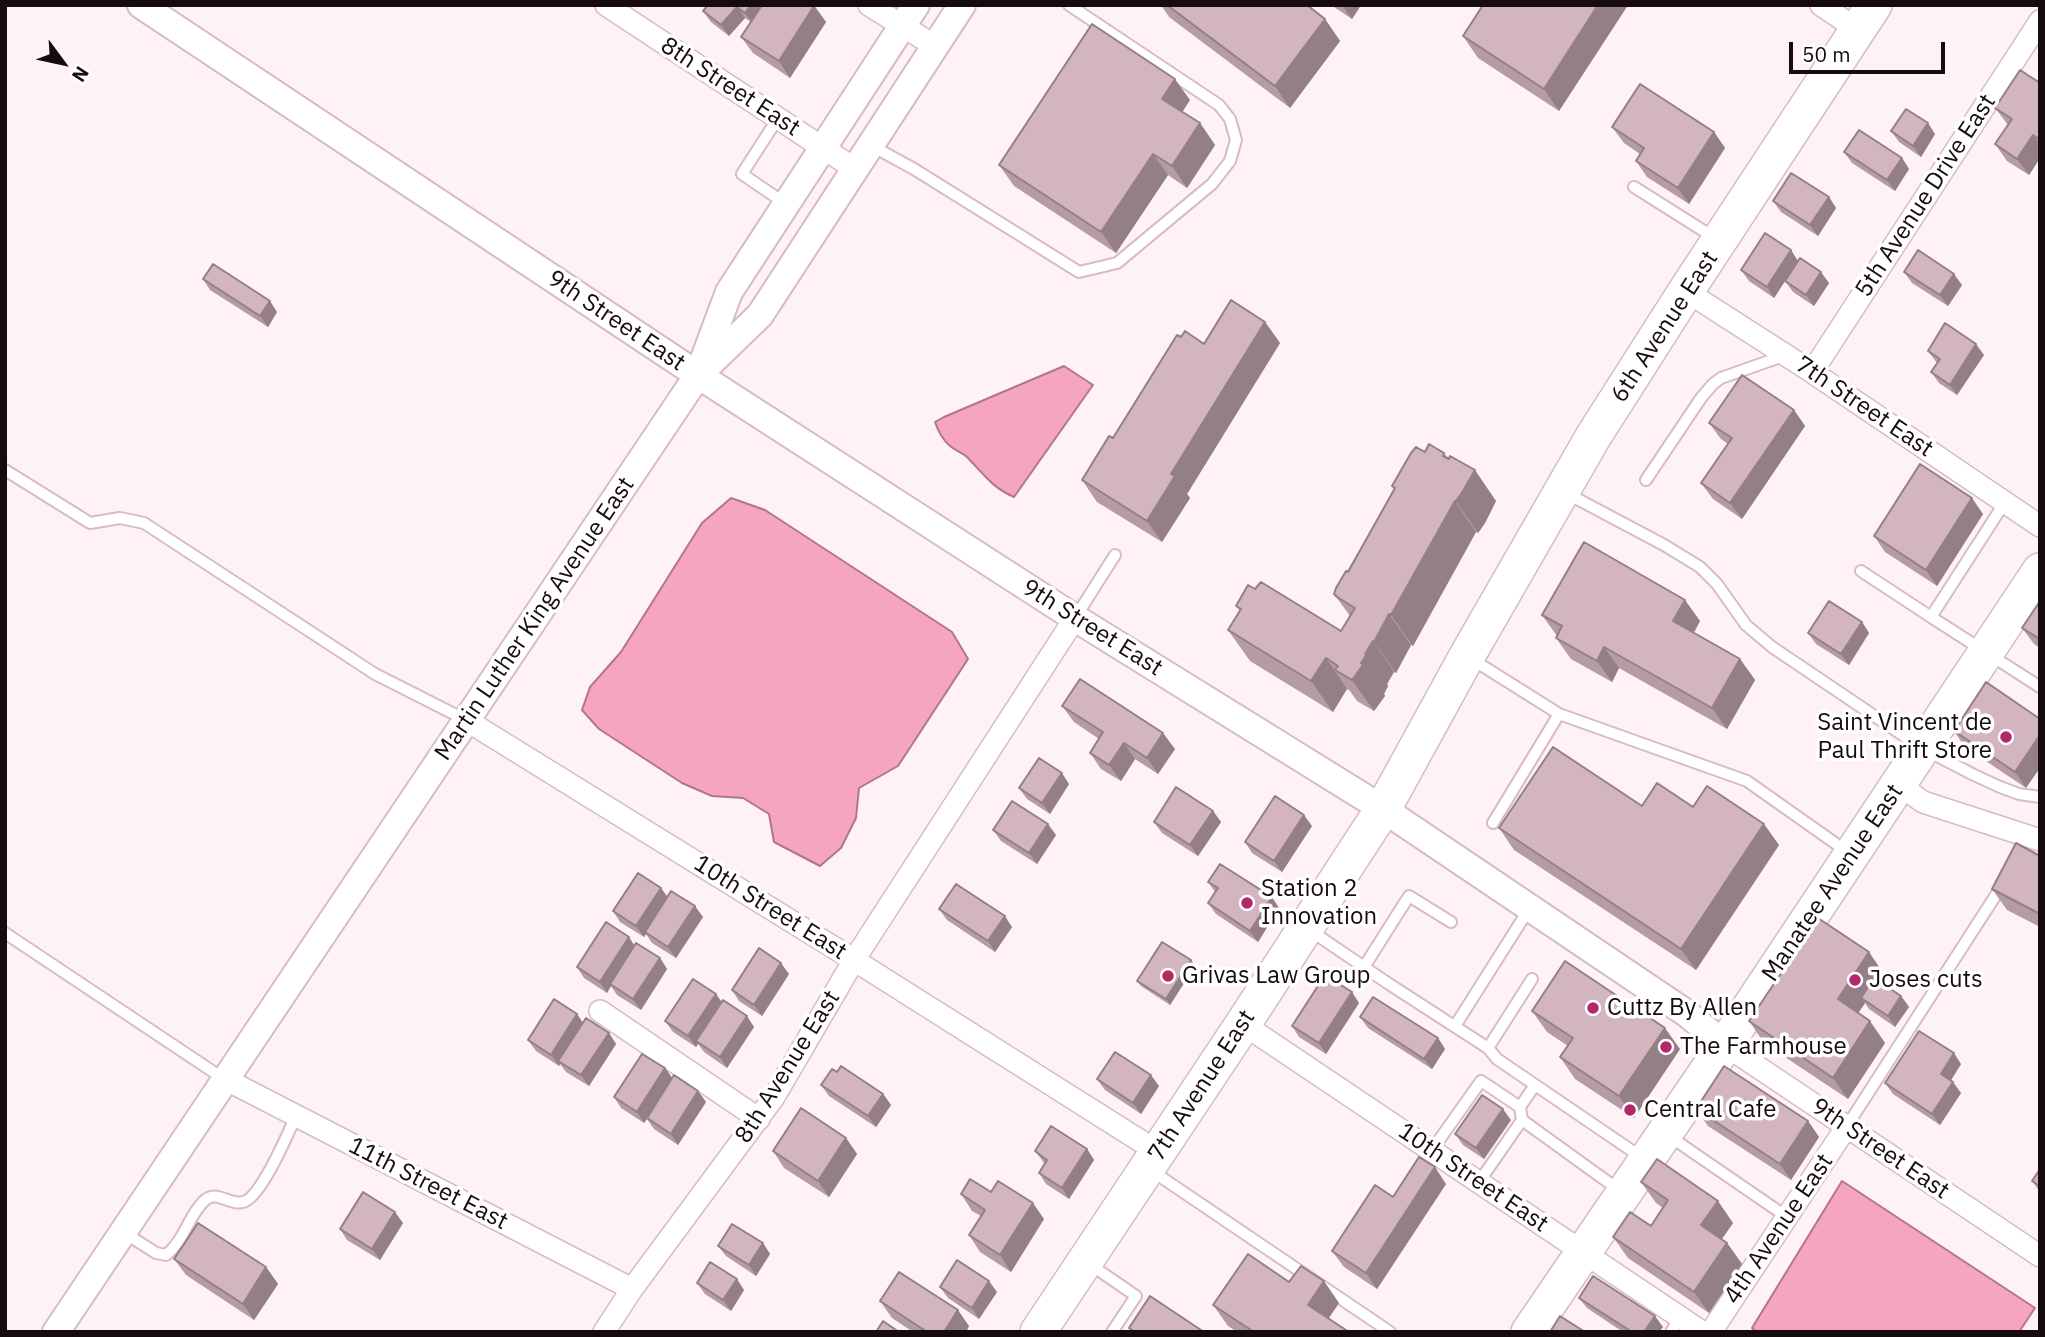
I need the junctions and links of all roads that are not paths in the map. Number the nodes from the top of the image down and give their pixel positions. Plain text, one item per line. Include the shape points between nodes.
1 (141, 5) edge
2 (606, 5) edge
3 (869, 5) edge
4 (962, 5) edge
5 (1069, 5) edge
6 (1821, 5) edge
7 (909, 15) edge
8 (1866, 18) edge
9 (2040, 21) edge
10 (935, 46) junction
11 (778, 118) junction
12 (871, 145) junction
13 (823, 148) junction
14 (855, 169) junction
15 (1634, 187) dead end
16 (786, 204) junction
17 (1720, 242) junction
18 (1686, 291) junction
19 (1786, 355) junction
20 (1812, 372) junction
21 (698, 375) junction
22 (5, 470) edge
23 (1646, 480) dead end
24 (1563, 491) junction
25 (2005, 502) junction
26 (2040, 526) edge
27 (1115, 555) dead end
28 (1861, 571) dead end
29 (2040, 571) edge
30 (1931, 617) junction
31 (1075, 618) junction
32 (1986, 652) junction
33 (1467, 656) junction
34 (2040, 687) edge
35 (1559, 714) junction
36 (466, 720) junction
37 (1922, 748) junction
38 (1898, 784) junction
39 (2040, 797) edge
40 (1382, 809) junction
41 (1493, 823) dead end
42 (2033, 843) edge
43 (1851, 854) junction
44 (2011, 873) edge
45 (1529, 908) junction
46 (1451, 922) dead end
47 (1306, 927) junction
48 (5, 933) edge
49 (854, 960) junction
50 (1364, 967) junction
51 (1532, 979) dead end
52 (600, 1011) dead end
53 (1243, 1024) junction
54 (1455, 1026) junction
55 (1725, 1045) junction
56 (1488, 1048) junction
57 (225, 1079) junction
58 (1535, 1085) junction
59 (1520, 1107) junction
60 (296, 1116) junction
61 (759, 1119) junction
62 (1522, 1120) junction
63 (1847, 1126) junction
64 (1654, 1146) junction
65 (1432, 1150) junction
66 (1153, 1160) junction
67 (1479, 1182) junction
68 (1623, 1193) junction
69 (1787, 1217) junction
70 (123, 1232) junction
71 (1583, 1252) junction
72 (2040, 1256) edge
73 (1086, 1261) junction
74 (632, 1289) junction
75 (1675, 1324) edge
76 (56, 1332) edge
77 (604, 1332) edge
78 (1038, 1332) edge
79 (1112, 1332) edge
80 (1390, 1332) edge
81 (1529, 1332) edge
82 (1702, 1332) edge
83 (1711, 1332) edge

1 - 21 street, 9th Street East
2 - 11 street, 8th Street East
3 - 7 street
4 - 10 street, Martin Luther King Avenue East
5 - 12 lane via 1219,105 1230,119 1236,140 1230,161 1212,184 1117,263 1079,272
6 - 8 street
7 - 10 street
7 - 13 street, Martin Luther King Avenue East
8 - 17 main road, 6th Avenue East
9 - 20 street, 5th Avenue Drive East
10 - 12 street, Martin Luther King Avenue East
11 - 13 street, 8th Street East
11 - 16 lane via 742,174
12 - 14 street, Martin Luther King Avenue East
13 - 14 street, 8th Street East
13 - 16 street, Martin Luther King Avenue East
14 - 21 street, Martin Luther King Avenue East via 760,315
15 - 17 lane
16 - 21 street, Martin Luther King Avenue East via 729,292
17 - 18 main road, 6th Avenue East
18 - 19 street, 7th Street East
18 - 24 main road, 6th Avenue East
19 - 20 street, 7th Street East
19 - 23 lane via 1713,384
20 - 25 street, 7th Street East
21 - 31 street, 9th Street East
21 - 36 street, Martin Luther King Avenue East
22 - 36 lane, 10th Street East via 90,523 120,518 144,523 376,674
24 - 33 main road, 6th Avenue East
24 - 37 lane via 1700,567 1746,625 1772,647
25 - 26 street, 7th Street East
25 - 30 lane
27 - 31 lane
28 - 30 lane
29 - 32 main road, Manatee Avenue East
30 - 32 lane
31 - 40 street, 9th Street East
31 - 49 street, 8th Avenue East
32 - 34 lane
32 - 37 main road, Manatee Avenue East
33 - 35 lane
33 - 40 main road, 7th Avenue East
35 - 41 lane
35 - 43 lane via 1747,781
36 - 49 street, 10th Street East
36 - 57 street, Martin Luther King Avenue East
37 - 38 main road, Manatee Avenue East
37 - 39 lane via 1991,783
38 - 42 street via 1923,802
38 - 43 main road, Manatee Avenue East
40 - 45 street, 9th Street East
40 - 47 main road, 7th Avenue East
43 - 55 main road, Manatee Avenue East
44 - 63 lane
45 - 54 lane
45 - 55 street, 9th Street East via 1686,1013
46 - 50 lane via 1409,896
47 - 50 lane
47 - 53 main road, 7th Avenue East
48 - 57 lane
49 - 61 street, 8th Avenue East
49 - 66 street, 10th Street East
50 - 54 lane
51 - 56 lane
52 - 61 street
53 - 65 street, 10th Street East
53 - 66 main road, 7th Avenue East
54 - 56 lane
55 - 63 street, 9th Street East
55 - 64 main road, Manatee Avenue East
56 - 58 lane
57 - 60 street, 11th Street East
57 - 70 street, Martin Luther King Avenue East
58 - 59 lane
58 - 64 lane
59 - 62 lane
59 - 65 lane via 1480,1081
60 - 70 lane via 254,1196 234,1203 211,1196 166,1255
60 - 74 street, 11th Street East
61 - 74 street, 8th Avenue East
62 - 67 lane
62 - 68 lane
63 - 69 street, 4th Avenue East
63 - 72 street, 9th Street East
64 - 68 main road, Manatee Avenue East
64 - 69 lane
65 - 67 street, 10th Street East
66 - 73 main road, 7th Avenue East
66 - 80 lane
67 - 71 street, 10th Street East
68 - 71 main road, Manatee Avenue East
69 - 83 street, 4th Avenue East
70 - 76 street, Martin Luther King Avenue East
71 - 75 street, 10th Street East
71 - 81 main road, Manatee Avenue East
73 - 78 main road, 7th Avenue East
73 - 79 lane via 1141,1298
74 - 77 street, 8th Avenue East
75 - 82 street, 10th Street East

